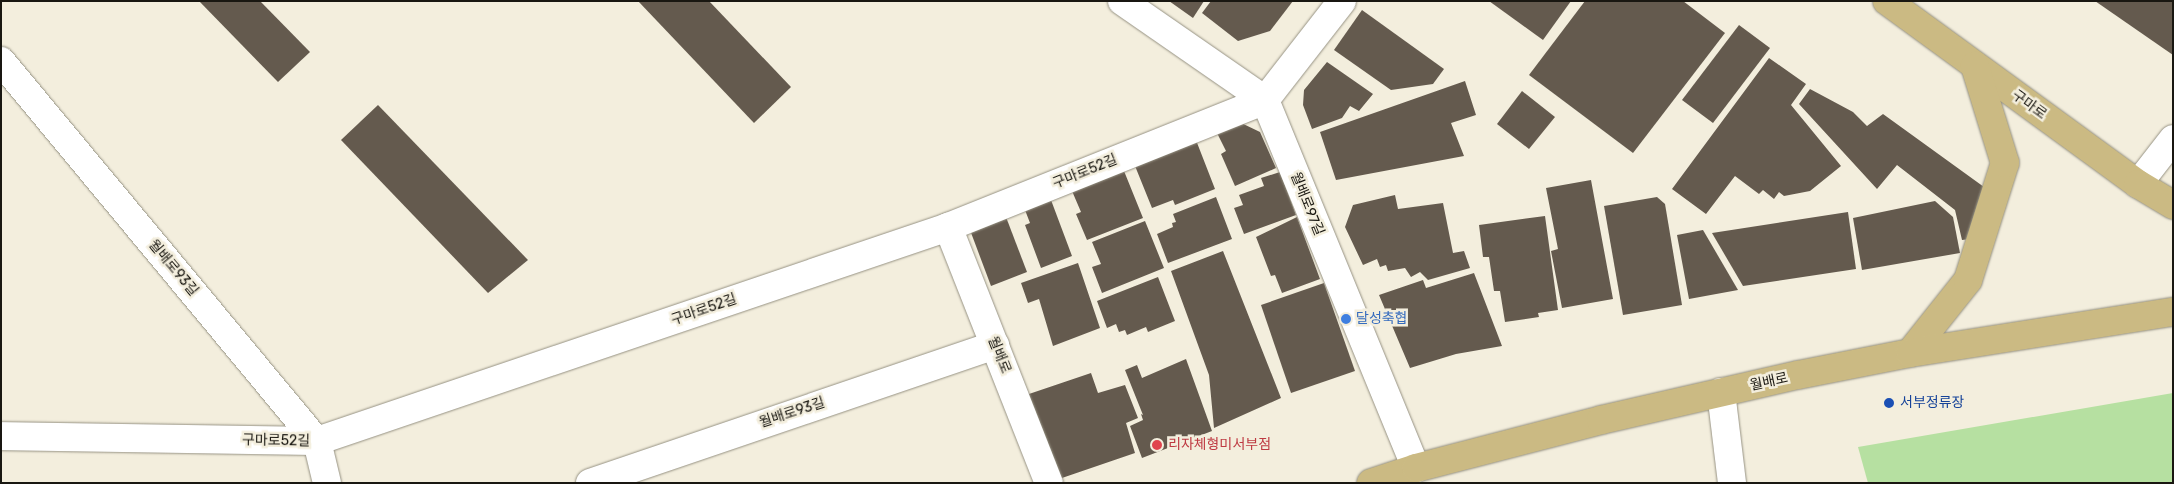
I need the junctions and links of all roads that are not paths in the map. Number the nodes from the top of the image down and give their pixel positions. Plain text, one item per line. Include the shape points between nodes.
1 (1122, 1) edge
2 (1342, 1) edge
3 (1888, 1) edge
4 (1, 61) edge
5 (1975, 66) junction
6 (1265, 100) junction
7 (2173, 139) edge
8 (2138, 184) junction
9 (2173, 205) edge
10 (948, 227) junction
11 (2173, 312) edge
12 (995, 345) junction
13 (1910, 353) junction
14 (1721, 392) junction
15 (1, 436) edge
16 (317, 442) junction
17 (1416, 468) junction
18 (327, 483) edge
19 (590, 483) edge
20 (1049, 483) edge
21 (1371, 483) edge
22 (1732, 483) edge

1 - 6 street
2 - 6 street
3 - 5 main road, 구마로
4 - 16 street, 월배로93길
5 - 8 main road, 구마로
5 - 13 main road via 2005,163 1968,280
6 - 10 street, 구마로52길
6 - 17 street, 월배로97길
7 - 8 street
8 - 9 main road, 구마로
10 - 12 street, 월배로
10 - 16 street, 구마로52길
11 - 13 main road, 월배로
12 - 19 street, 월배로93길
12 - 20 street, 월배로
13 - 14 main road, 월배로
14 - 17 main road, 월배로
14 - 22 street
15 - 16 street, 구마로52길
16 - 18 street, 월배로93길
17 - 21 main road, 월배로

